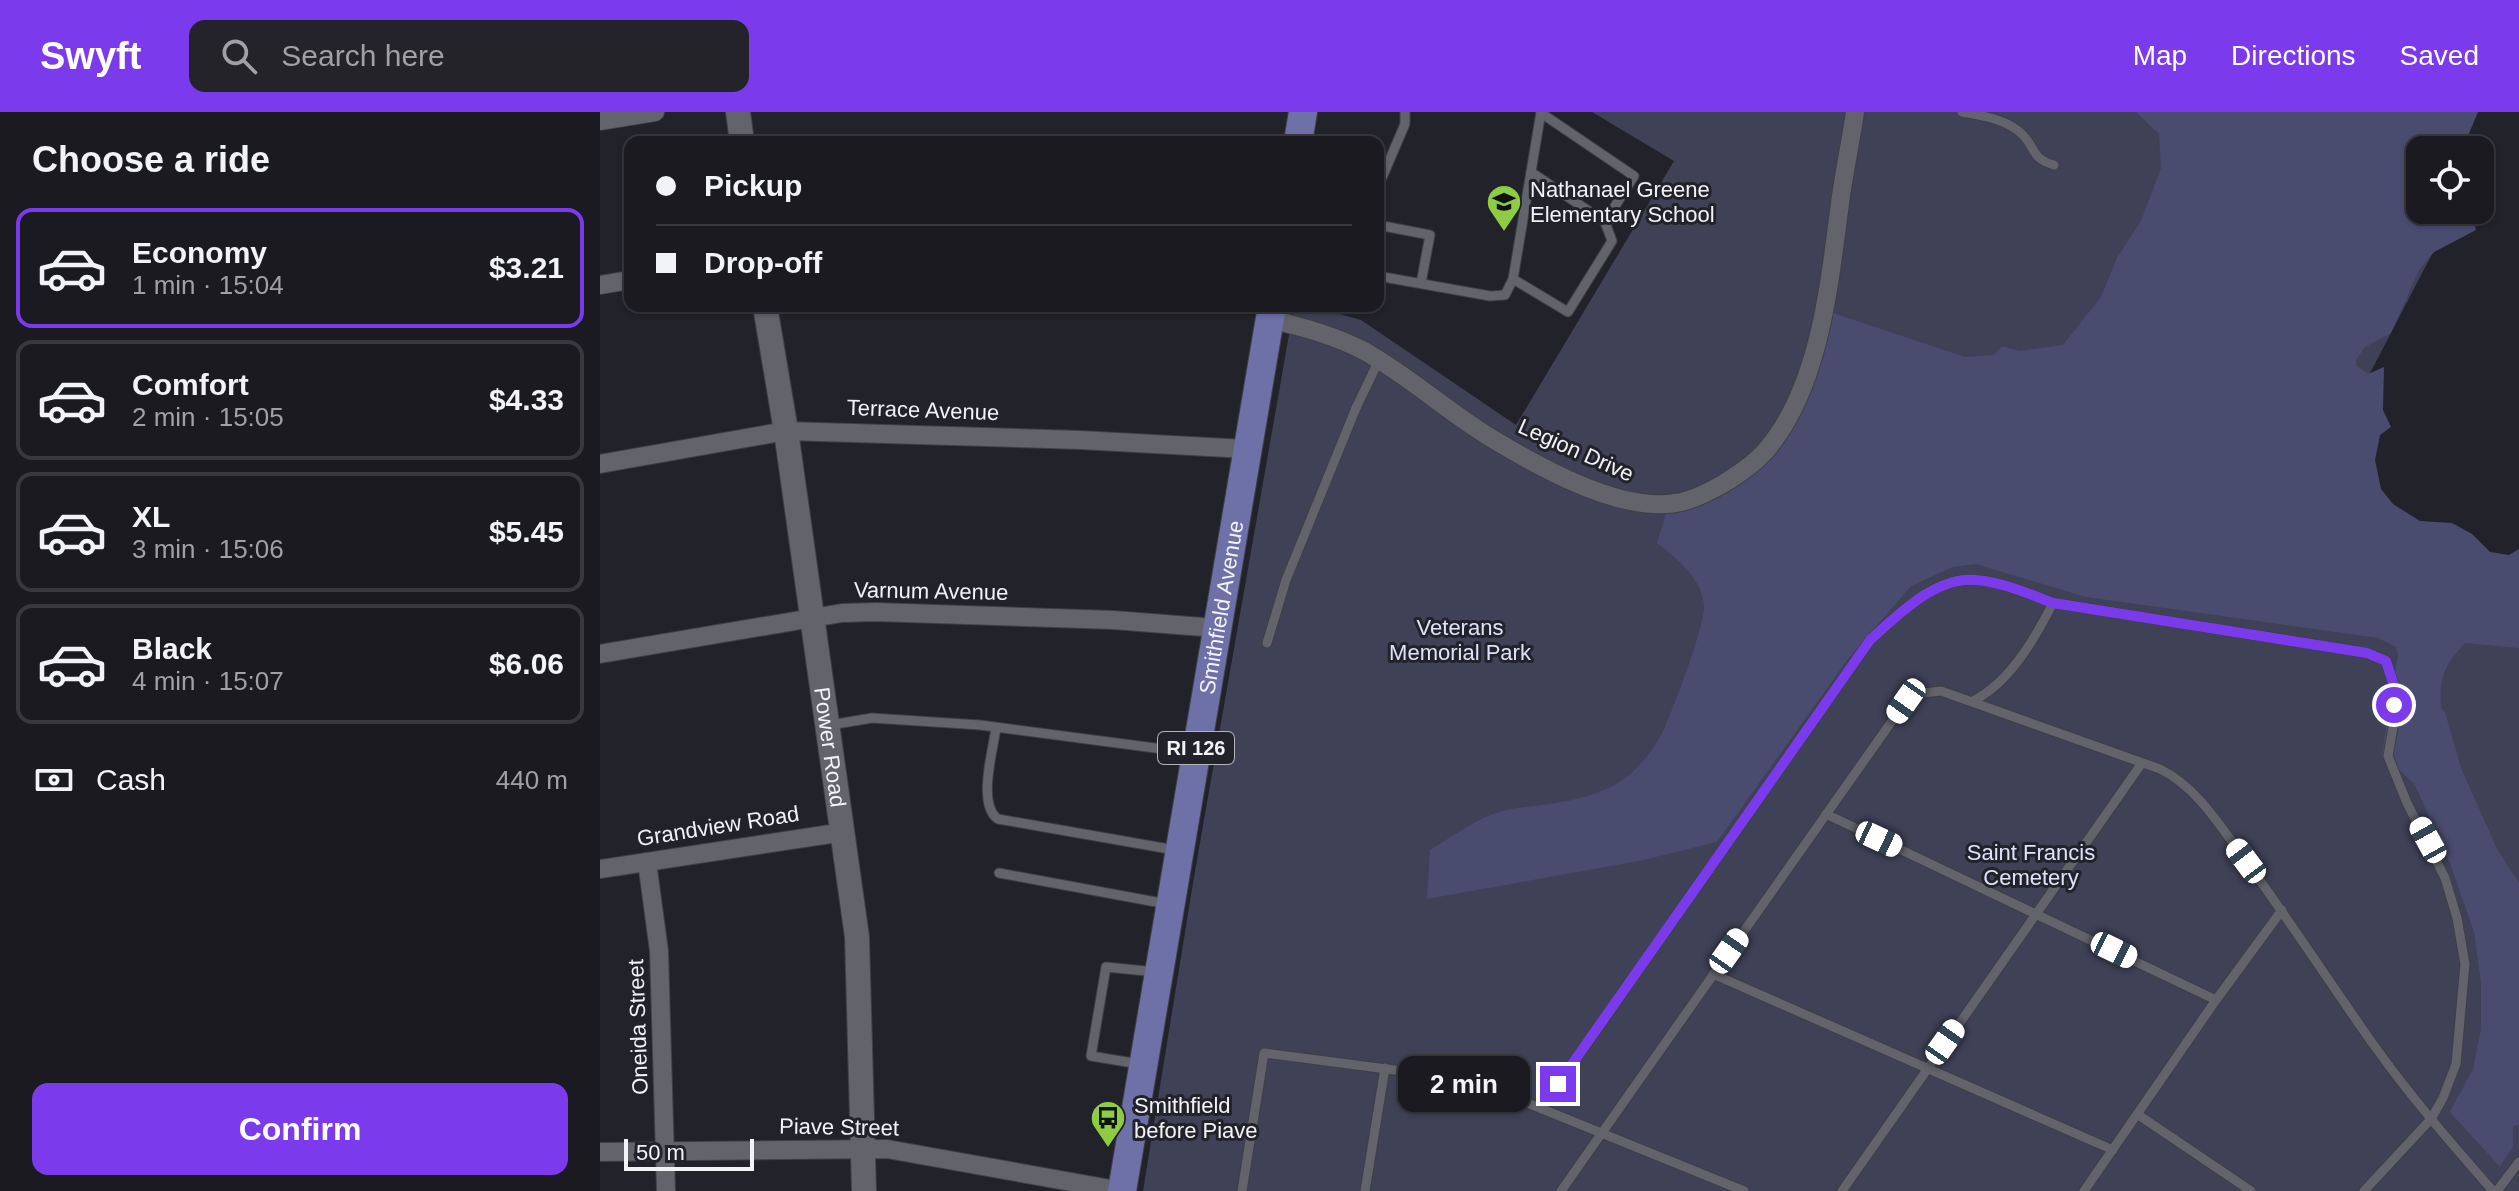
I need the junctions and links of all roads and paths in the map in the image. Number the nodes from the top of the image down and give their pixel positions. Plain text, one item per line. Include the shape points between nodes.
1 (655, 112) edge
2 (738, 112) edge
3 (1303, 112) edge
4 (1405, 112) edge
5 (1855, 112) edge
6 (1962, 112) edge
7 (1541, 113) edge
8 (600, 121) edge
9 (741, 136) edge
10 (1299, 136) edge
11 (2054, 165) dead end
12 (1531, 172) junction
13 (1384, 173) edge
14 (1605, 222) junction
15 (1384, 226) edge
16 (1384, 277) edge
17 (1513, 279) junction
18 (624, 281) edge
19 (1421, 283) junction
20 (600, 285) edge
21 (766, 312) edge
22 (1270, 313) edge
23 (1379, 360) junction
24 (786, 431) junction
25 (1246, 449) junction
26 (600, 464) edge
27 (2053, 603) junction
28 (813, 619) junction
29 (1216, 628) junction
30 (1267, 643) dead end
31 (600, 654) edge
32 (1973, 701) junction
33 (827, 725) junction
34 (996, 728) junction
35 (1195, 753) junction
36 (2142, 763) junction
37 (1826, 814) junction
38 (844, 832) junction
39 (1179, 851) junction
40 (647, 862) junction
41 (600, 869) edge
42 (999, 873) dead end
43 (1170, 905) junction
44 (2282, 910) junction
45 (2037, 913) junction
46 (1159, 973) junction
47 (1713, 974) junction
48 (2216, 1000) junction
49 (1144, 1065) junction
50 (1385, 1068) junction
51 (1927, 1068) junction
52 (1541, 1109) junction
53 (2137, 1114) junction
54 (2431, 1119) junction
55 (1601, 1134) junction
56 (863, 1149) junction
57 (2113, 1150) junction
58 (665, 1151) junction
59 (600, 1152) edge
60 (2519, 1162) edge
61 (666, 1191) edge
62 (864, 1191) edge
63 (1122, 1191) edge
64 (1242, 1191) edge
65 (1365, 1191) edge
66 (1561, 1191) edge
67 (1744, 1191) edge
68 (1842, 1191) edge
69 (2084, 1191) edge
70 (2251, 1191) edge
71 (2364, 1191) edge
72 (2495, 1191) edge

1 - 8 street
2 - 9 main road
3 - 10 main road
4 - 13 lane
5 - 23 street, Legion Drive via 1830,275 1801,390 1759,459 1707,493 1677,504 1651,504 1584,485 1490,437
6 - 11 lane via 2006,123 2023,135 2040,161
7 - 12 lane
7 - 14 lane via 1634,176
12 - 14 lane
12 - 17 lane
14 - 17 lane via 1612,241 1568,312
15 - 19 lane via 1430,235
16 - 19 lane
17 - 19 lane via 1505,295 1490,296
18 - 20 street
21 - 24 main road, Power Road
22 - 23 street, Legion Drive
22 - 25 main road, Smithfield Avenue / RI 126
23 - 30 lane via 1286,580
24 - 25 street, Terrace Avenue
24 - 26 street, Terrace Avenue
24 - 28 main road, Power Road
25 - 29 main road, Smithfield Avenue / RI 126
27 - 32 lane via 2012,669 1992,692
27 - 52 lane via 1974,579 1934,588 1870,640
27 - 54 lane via 2367,653 2386,661 2395,689 2388,756 2445,878 2465,964 2456,1064
28 - 29 street, Varnum Avenue via 875,612
28 - 31 street, Varnum Avenue
28 - 33 main road, Power Road
29 - 35 main road, Smithfield Avenue / RI 126
32 - 36 lane
32 - 37 lane via 1941,691 1914,694
33 - 34 lane via 872,718
33 - 38 main road, Power Road
34 - 35 lane
34 - 39 lane via 986,798 992,815
35 - 39 main road, Smithfield Avenue / RI 126
36 - 44 lane via 2173,775 2209,811
36 - 45 lane
37 - 45 lane
37 - 47 lane
38 - 40 street, Grandview Road
38 - 56 main road, Power Road via 858,951
39 - 43 main road, Smithfield Avenue / RI 126
40 - 41 street, Grandview Road
40 - 58 street, Oneida Street via 659,951
42 - 43 lane
43 - 46 main road, Smithfield Avenue / RI 126
44 - 48 lane
44 - 54 lane
45 - 48 lane
45 - 51 lane
46 - 49 main road, Smithfield Avenue / RI 126
46 - 49 lane via 1106,967 1091,1056
47 - 51 lane
47 - 55 lane
48 - 53 lane
49 - 63 main road, Smithfield Avenue / RI 126
50 - 52 lane via 1471,1080
50 - 64 lane via 1264,1053
50 - 65 lane
51 - 57 lane
51 - 68 lane
52 - 55 lane
53 - 57 lane
53 - 70 lane
54 - 71 lane
54 - 72 lane
55 - 66 lane
55 - 67 lane
56 - 58 street, Piave Street
56 - 62 main road, Power Road
56 - 63 street, Piave Street
57 - 69 lane
58 - 59 street, Piave Street
58 - 61 street, Oneida Street
60 - 72 lane

